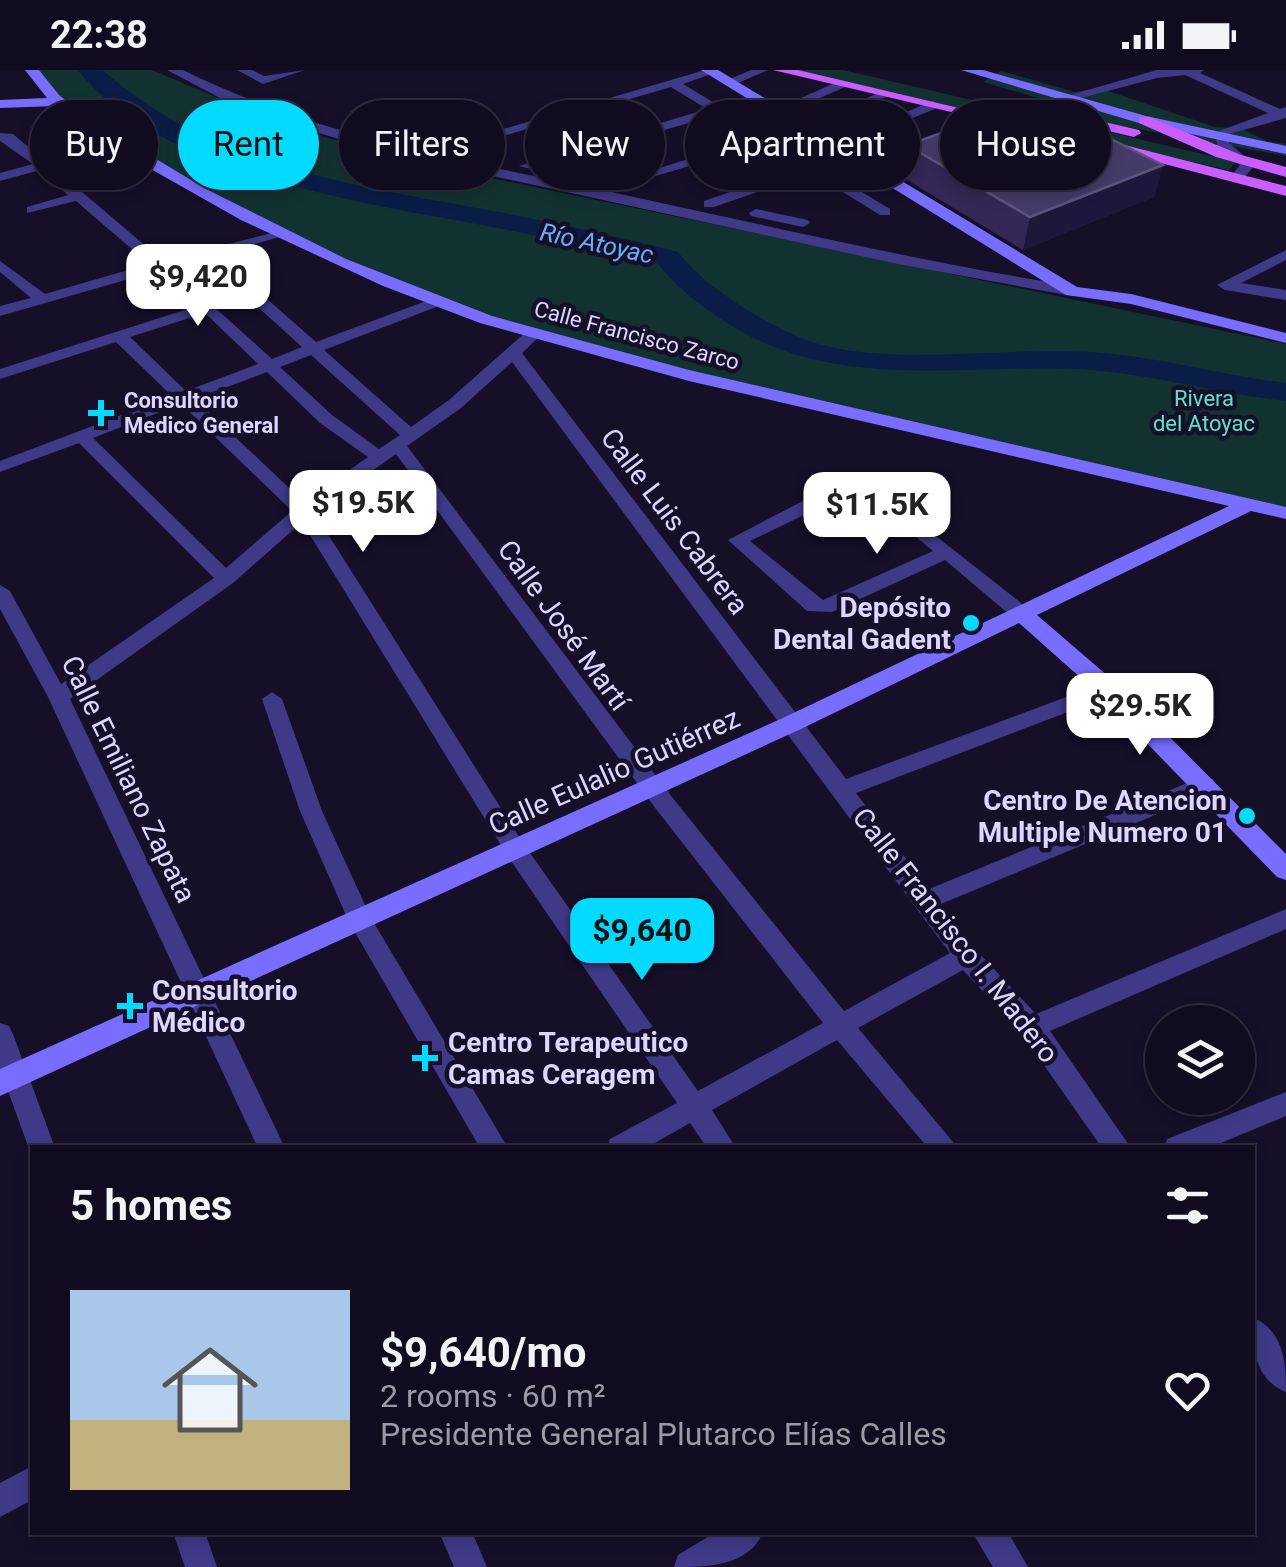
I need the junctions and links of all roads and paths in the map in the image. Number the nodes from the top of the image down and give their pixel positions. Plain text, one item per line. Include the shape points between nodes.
1 (173, 70) edge
2 (243, 70) edge
3 (299, 70) edge
4 (762, 70) edge
5 (780, 70) edge
6 (851, 70) edge
7 (968, 70) edge
8 (1106, 70) edge
9 (709, 71) edge
10 (1194, 71) edge
11 (34, 74) edge
12 (1128, 81) junction
13 (728, 82) junction
14 (673, 83) junction
15 (841, 84) junction
16 (885, 95) junction
17 (977, 98) dead end
18 (1066, 98) junction
19 (59, 100) edge
20 (614, 100) edge
21 (701, 100) edge
22 (757, 100) edge
23 (804, 100) edge
24 (872, 100) edge
25 (30, 103) edge
26 (2, 104) edge
27 (933, 104) junction
28 (940, 106) edge
29 (920, 109) edge
30 (1284, 113) edge
31 (1144, 120) junction
32 (525, 125) edge
33 (1111, 129) edge
34 (0, 137) edge
35 (1221, 137) junction
36 (1111, 145) edge
37 (1286, 150) edge
38 (30, 155) edge
39 (1235, 157) junction
40 (525, 166) edge
41 (158, 167) edge
42 (30, 169) edge
43 (1286, 172) edge
44 (1238, 176) junction
45 (0, 178) edge
46 (69, 190) edge
47 (640, 190) edge
48 (750, 190) edge
49 (850, 190) edge
50 (906, 190) edge
51 (1286, 191) edge
52 (76, 197) junction
53 (709, 204) junction
54 (32, 210) dead end
55 (886, 212) dead end
56 (803, 223) dead end
57 (278, 233) junction
58 (207, 253) junction
59 (1286, 254) edge
60 (0, 265) edge
61 (160, 267) junction
62 (1072, 291) junction
63 (1286, 296) edge
64 (42, 299) junction
65 (439, 301) junction
66 (208, 308) junction
67 (0, 311) edge
68 (534, 334) junction
69 (118, 335) junction
70 (1286, 338) edge
71 (315, 350) junction
72 (513, 352) junction
73 (272, 366) junction
74 (0, 374) edge
75 (182, 399) junction
76 (82, 436) junction
77 (404, 441) junction
78 (381, 459) junction
79 (0, 467) edge
80 (1249, 504) junction
81 (303, 511) junction
82 (1286, 513) edge
83 (947, 552) junction
84 (226, 579) junction
85 (0, 591) edge
86 (1023, 615) junction
87 (1108, 689) junction
88 (58, 697) junction
89 (272, 699) dead end
90 (793, 723) junction
91 (1205, 786) junction
92 (650, 789) junction
93 (841, 790) junction
94 (515, 849) junction
95 (1286, 870) edge
96 (924, 901) junction
97 (1286, 919) edge
98 (361, 922) junction
99 (966, 956) junction
100 (199, 996) junction
101 (838, 1026) junction
102 (1032, 1027) junction
103 (0, 1034) edge
104 (7, 1080) edge
105 (1286, 1104) edge
106 (695, 1107) junction
107 (40, 1145) edge
108 (271, 1145) edge
109 (492, 1145) edge
110 (625, 1145) edge
111 (721, 1145) edge
112 (942, 1145) edge
113 (1116, 1145) edge
114 (1184, 1145) edge
115 (1255, 1336) edge
116 (1284, 1370) edge
117 (30, 1483) edge
118 (0, 1501) edge
119 (190, 1535) edge
120 (456, 1535) edge
121 (990, 1535) edge
122 (730, 1544) edge
123 (201, 1567) edge
124 (471, 1567) edge
125 (690, 1567) edge
126 (1012, 1567) edge

1 - 62 street via 253,107 402,154
2 - 3 street via 263,80
4 - 13 street
5 - 15 main road
6 - 17 main road
7 - 18 street
8 - 12 street
9 - 13 street
9 - 14 street
10 - 12 street
10 - 30 street
11 - 19 street, Calle Francisco Zarco
11 - 26 street via 25,93
12 - 18 street
13 - 22 street
14 - 20 street
14 - 21 street
15 - 16 main road
15 - 23 street
16 - 24 street
16 - 27 main road
18 - 31 street
25 - 26 street
27 - 28 main road
27 - 29 street
30 - 35 street via 1229,128
31 - 35 street
31 - 39 main road
32 - 40 street via 449,147
33 - 39 main road
34 - 38 street
35 - 37 street
35 - 39 street
36 - 44 main road
39 - 43 main road
39 - 44 street via 1248,168
41 - 57 street, Calle Francisco Zarco
42 - 45 street
44 - 51 main road
46 - 52 street
47 - 53 street
48 - 53 street
49 - 55 street
50 - 62 street
52 - 54 street
52 - 61 street
53 - 56 street
57 - 58 street
57 - 65 street, Calle Francisco Zarco
58 - 61 street
58 - 71 street, Calle José Martí
59 - 63 street via 1225,285
60 - 64 street
61 - 64 street
61 - 66 street
62 - 70 street
64 - 67 street
65 - 68 street, Calle Francisco Zarco
65 - 71 street
66 - 69 street
66 - 73 street
68 - 72 street
68 - 80 street, Calle Francisco Zarco via 781,398
69 - 74 street
69 - 75 street
71 - 73 street
71 - 77 street, Calle José Martí
72 - 77 street
72 - 90 street, Calle Luis Cabrera
73 - 75 street
73 - 78 street via 326,419
75 - 76 street
75 - 81 street
76 - 79 street
76 - 84 street
77 - 78 street
77 - 92 street, Calle José Martí
78 - 81 street
80 - 82 street, Calle Francisco Zarco
80 - 86 street, Calle Eulalio Gutiérrez
81 - 84 street
81 - 94 street
83 - 83 street via 862,483 738,540 814,606 826,607
83 - 86 street
84 - 88 street
85 - 88 street, Calle Emiliano Zapata
86 - 87 street
86 - 90 street, Calle Eulalio Gutiérrez
87 - 91 street
87 - 93 street
88 - 100 street, Calle Emiliano Zapata
89 - 98 street via 311,811
90 - 92 street, Calle Eulalio Gutiérrez
90 - 93 street, Calle Francisco I. Madero
91 - 95 street
91 - 96 street
92 - 94 street, Calle Eulalio Gutiérrez
92 - 101 street, Calle José Martí
93 - 96 street, Calle Francisco I. Madero
94 - 98 street, Calle Eulalio Gutiérrez
94 - 106 street
96 - 99 street, Calle Francisco I. Madero
97 - 102 street
98 - 100 street, Calle Eulalio Gutiérrez
98 - 109 street
99 - 101 street
99 - 102 street, Calle Francisco I. Madero
100 - 104 street, Calle Eulalio Gutiérrez
100 - 108 street, Calle Emiliano Zapata
101 - 106 street
101 - 112 street, Calle José Martí
102 - 113 street, Calle Francisco I. Madero
103 - 104 street
104 - 107 street
105 - 114 street
106 - 110 street
106 - 111 street
115 - 116 street
117 - 118 street
119 - 123 street
120 - 124 street
121 - 126 street
122 - 125 street

